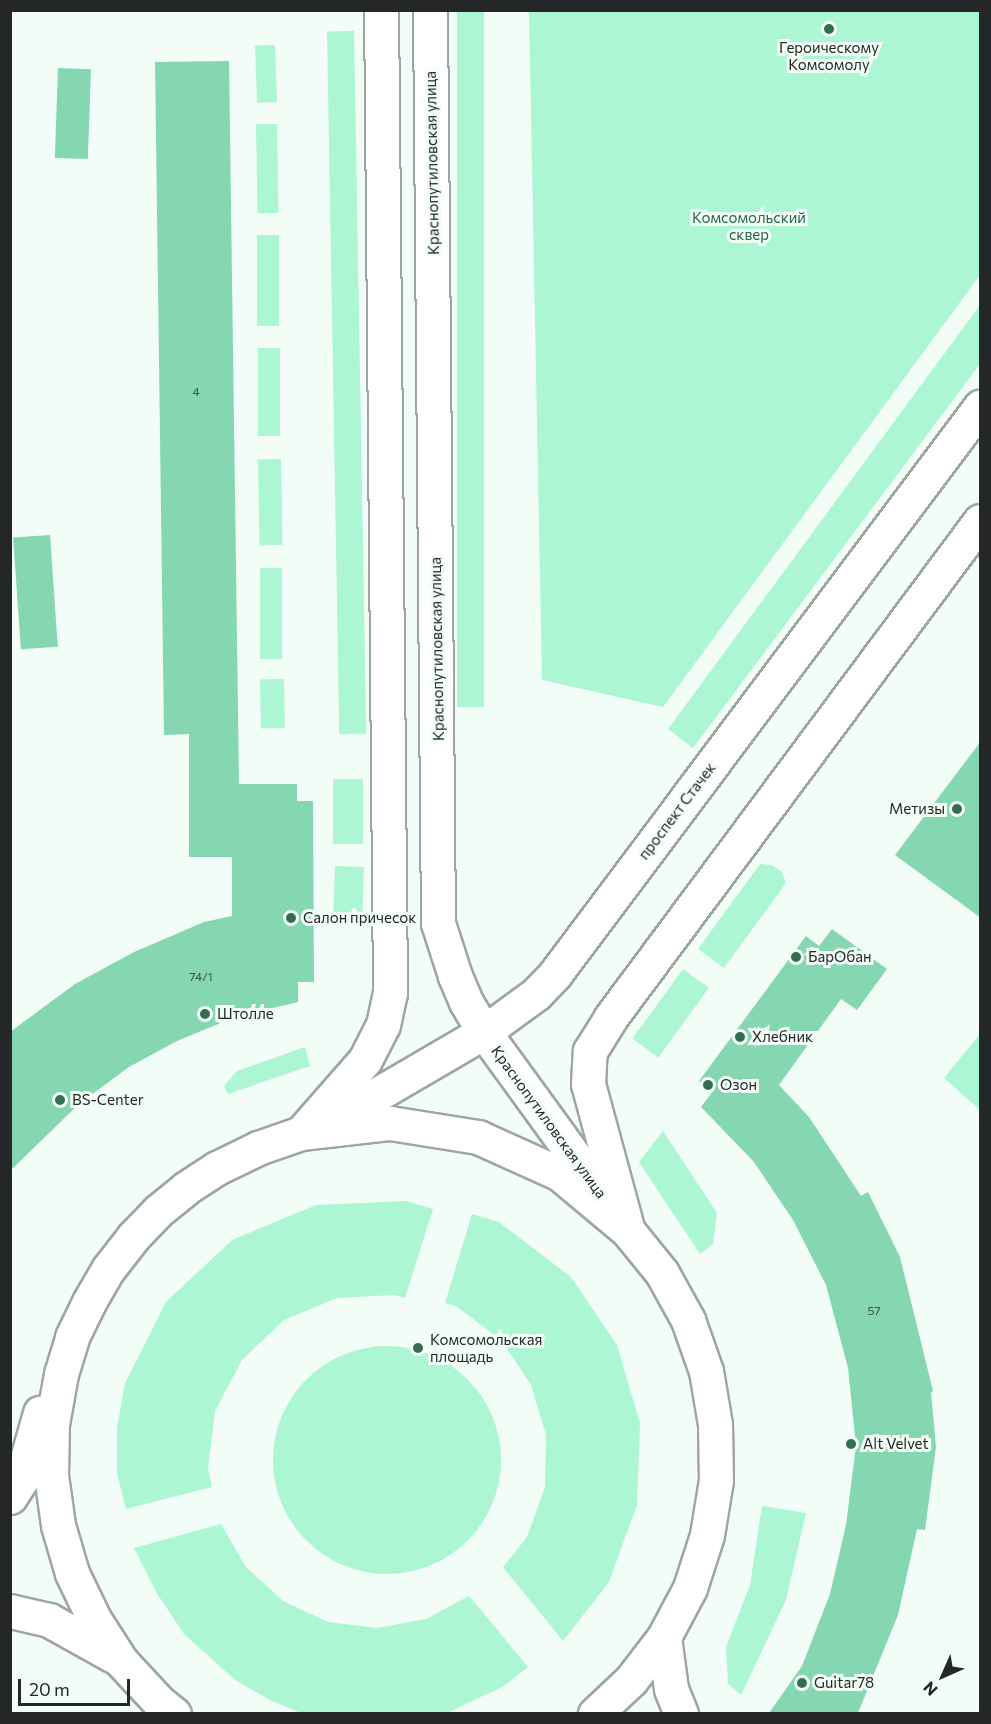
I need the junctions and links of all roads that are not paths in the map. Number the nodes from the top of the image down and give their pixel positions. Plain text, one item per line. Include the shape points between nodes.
1 (381, 10) edge
2 (430, 10) edge
3 (981, 408) edge
4 (981, 521) edge
5 (484, 1032) junction
6 (301, 1133) junction
7 (628, 1231) junction
8 (61, 1374) junction
9 (10, 1497) edge
10 (10, 1611) edge
11 (664, 1637) junction
12 (121, 1661) junction
13 (174, 1713) edge
14 (595, 1713) edge
15 (681, 1713) edge

1 - 6 main road via 390,993 383,1025 365,1060
2 - 5 main road, Краснопутиловская улица via 438,923 455,976
3 - 5 main road, проспект Стачек via 555,974 536,994
4 - 7 main road via 610,1017 590,1051 588,1084
5 - 6 main road, проспект Стачек
5 - 7 main road, Краснопутиловская улица
6 - 7 main road via 390,1123 478,1137 560,1174
6 - 8 main road via 217,1168 158,1211 133,1237 94,1293 72,1337
7 - 11 main road via 662,1273 688,1320 706,1371 715,1424 716,1480 707,1535 690,1588
8 - 9 main road via 39,1416 21,1480
8 - 12 main road via 51,1455 58,1525 72,1573 94,1619
10 - 12 main road via 49,1620
11 - 14 main road via 631,1680
11 - 15 main road via 671,1689
12 - 13 main road

